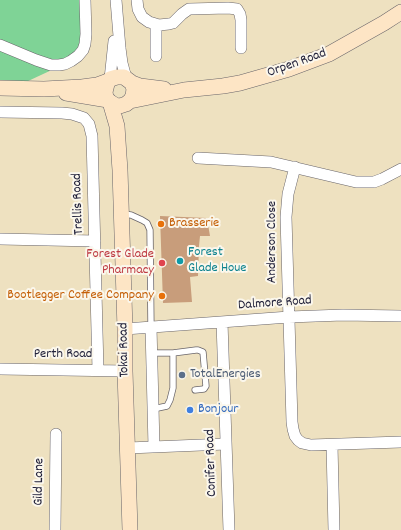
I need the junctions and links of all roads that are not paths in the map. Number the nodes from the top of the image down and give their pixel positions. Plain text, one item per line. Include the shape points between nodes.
1 (85, 0) edge
2 (116, 0) edge
3 (137, 0) edge
4 (117, 12) junction
5 (401, 12) edge
6 (156, 24) junction
7 (0, 45) edge
8 (241, 48) dead end
9 (156, 56) dead end
10 (109, 80) junction
11 (129, 81) junction
12 (0, 88) edge
13 (44, 89) junction
14 (184, 90) junction
15 (109, 101) junction
16 (129, 102) junction
17 (0, 112) edge
18 (198, 158) dead end
19 (295, 167) junction
20 (401, 168) edge
21 (120, 170) junction
22 (122, 214) junction
23 (0, 239) edge
24 (94, 241) junction
25 (401, 316) edge
26 (289, 317) junction
27 (222, 322) junction
28 (151, 327) junction
29 (125, 329) junction
30 (152, 353) junction
31 (173, 353) junction
32 (0, 369) edge
33 (98, 370) junction
34 (125, 371) junction
35 (195, 390) dead end
36 (153, 409) junction
37 (56, 434) dead end
38 (401, 442) edge
39 (226, 444) junction
40 (332, 445) junction
41 (154, 447) junction
42 (128, 448) junction
43 (55, 530) edge
44 (130, 530) edge
45 (229, 530) edge
46 (334, 530) edge

1 - 7 street via 85,44 83,50 71,61 51,65
2 - 4 street
3 - 6 street via 142,17
4 - 10 street
4 - 11 street via 122,63
5 - 14 main road, Orpen Road via 329,54 307,63 240,83
6 - 8 street via 173,23 190,9 234,8 240,14
6 - 9 street
10 - 11 main road via 119,76
10 - 13 main road via 90,86
10 - 15 main road via 105,92
11 - 14 main road, Orpen Road via 144,87
11 - 16 main road via 134,92
12 - 13 main road
13 - 15 main road
14 - 16 main road, Orpen Road
15 - 16 main road via 120,106
15 - 21 main road, Tokai Road via 117,130
16 - 21 main road, Tokai Road
17 - 24 street, Trellis Road via 62,113 87,120 91,131
18 - 19 street via 271,162
19 - 20 street via 356,182 374,182
19 - 26 street, Anderson Close via 287,206
21 - 22 main road, Tokai Road
22 - 28 lane via 142,220 150,230
22 - 29 main road, Tokai Road
23 - 24 street
24 - 33 street, Trellis Road
25 - 26 street, Dalmore Road
26 - 27 street, Dalmore Road
26 - 40 street, Anderson Close via 292,422 295,436 306,444
27 - 28 street, Dalmore Road
27 - 39 street, Conifer Road
28 - 29 street, Dalmore Road
28 - 30 street
29 - 34 main road, Tokai Road
30 - 31 lane
30 - 36 street
31 - 35 lane via 196,350 203,352 206,388
31 - 36 lane via 173,388 170,400 167,406
32 - 33 street, Perth Road
33 - 34 street, Perth Road
34 - 42 main road, Tokai Road
36 - 41 street
37 - 43 street, Gild Lane
38 - 40 street
39 - 41 street
39 - 45 street, Conifer Road
40 - 46 street
41 - 42 street
42 - 44 main road, Tokai Road

